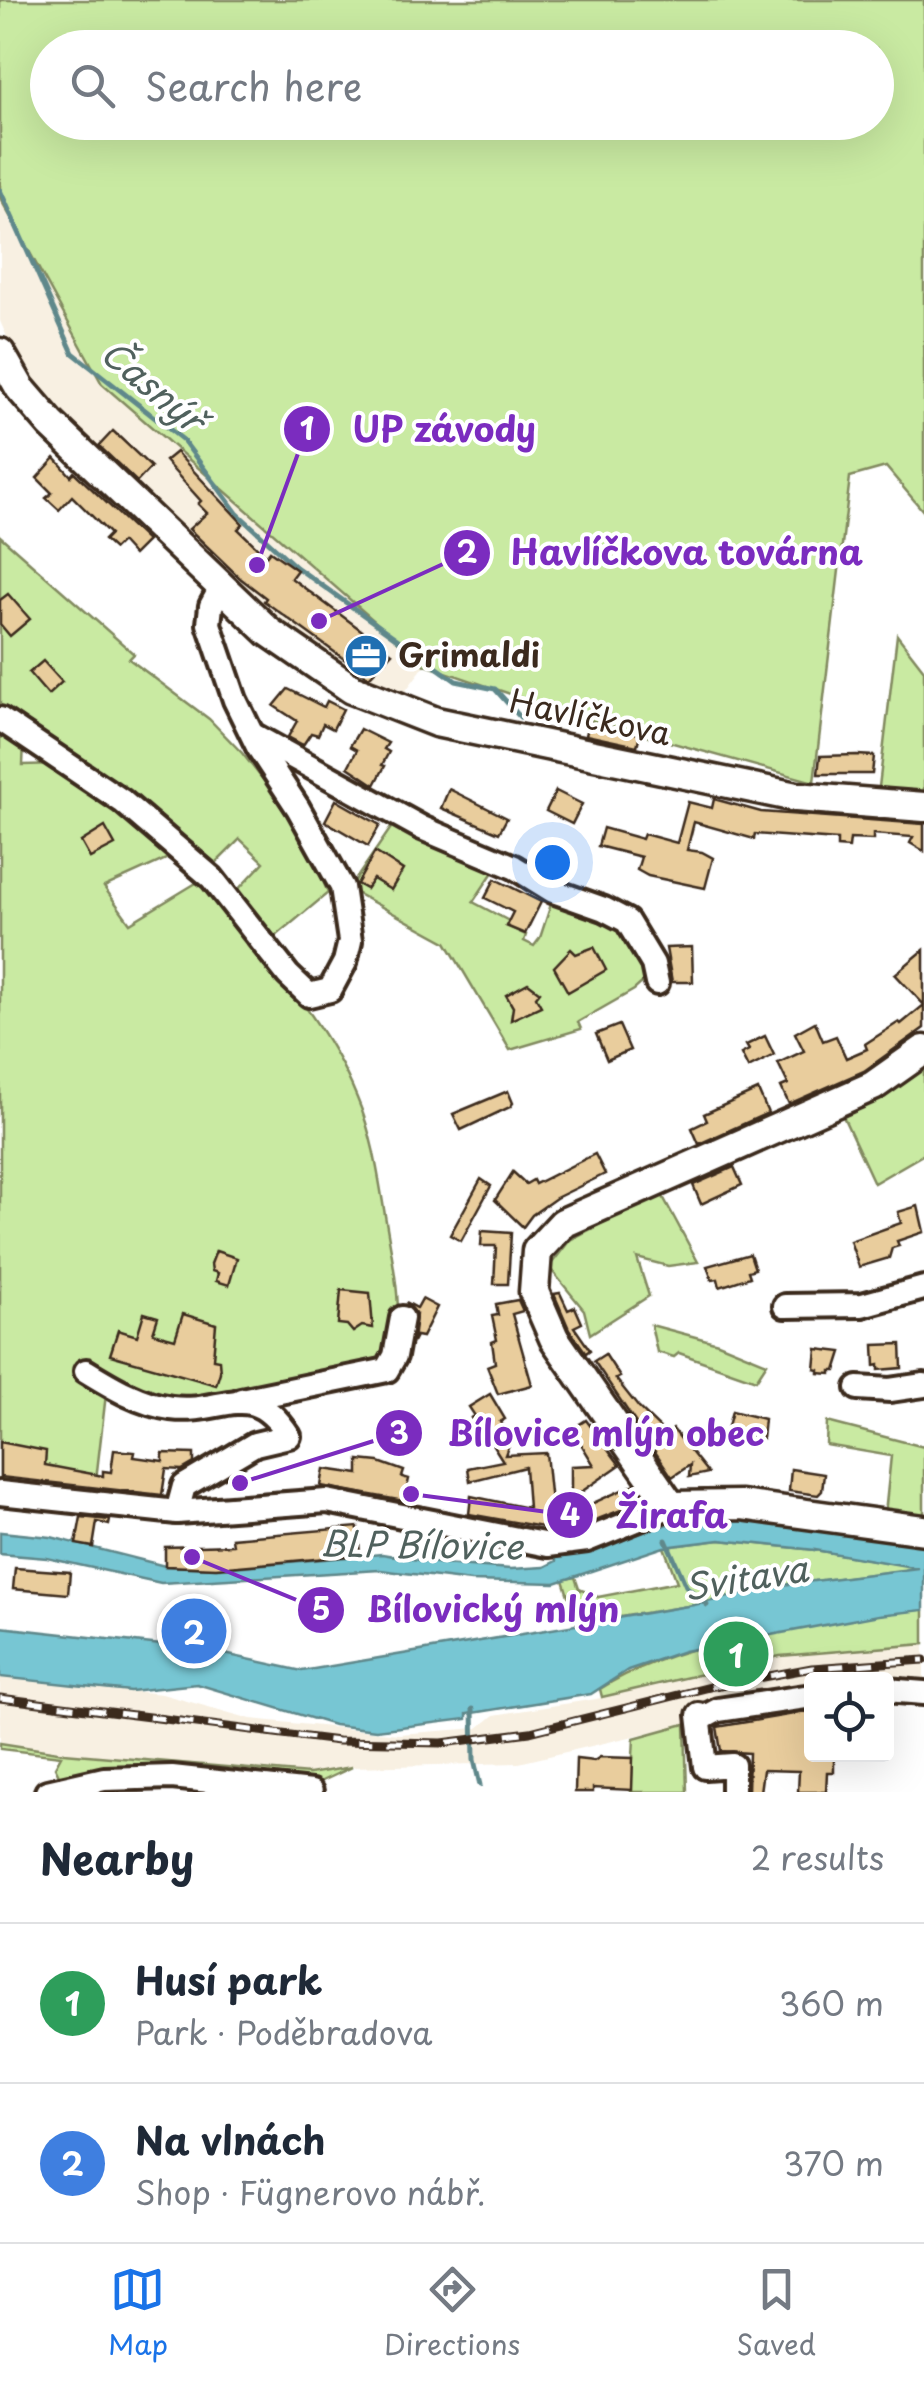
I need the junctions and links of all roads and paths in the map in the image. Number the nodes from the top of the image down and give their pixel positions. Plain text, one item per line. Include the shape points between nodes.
1 (0, 353) edge
2 (222, 586) junction
3 (0, 719) edge
4 (254, 735) junction
5 (924, 807) edge
6 (656, 983) dead end
7 (924, 1050) edge
8 (924, 1288) edge
9 (785, 1306) dead end
10 (402, 1318) dead end
11 (86, 1371) dead end
12 (924, 1385) edge
13 (858, 1388) dead end
14 (242, 1400) junction
15 (0, 1493) edge
16 (671, 1506) junction
17 (178, 1512) junction
18 (924, 1530) edge
19 (894, 1691) edge
20 (924, 1693) edge
21 (804, 1697) edge
22 (268, 1790) edge
23 (47, 1792) edge
24 (312, 1792) edge
25 (733, 1792) edge

1 - 2 main road, Havlíčkova via 51,424
2 - 4 street via 210,613 210,635
2 - 5 main road, Havlíčkova via 306,660 352,689 436,722 796,797
3 - 4 street via 122,801 212,878 309,995 330,990 350,941 342,888
4 - 6 street via 422,828 627,921 653,964
7 - 16 main road via 873,1086 563,1223 538,1250 534,1292 554,1338
8 - 9 street via 862,1305
10 - 14 street via 388,1370
11 - 14 street via 170,1408
12 - 13 street
14 - 17 street via 275,1415 288,1436 254,1444 184,1486
15 - 17 street
16 - 17 street via 587,1540 556,1545 327,1501
16 - 18 main road via 741,1506
19 - 20 street
21 - 25 street via 700,1717 705,1767 732,1765
22 - 23 street via 172,1777 104,1779
22 - 24 street

